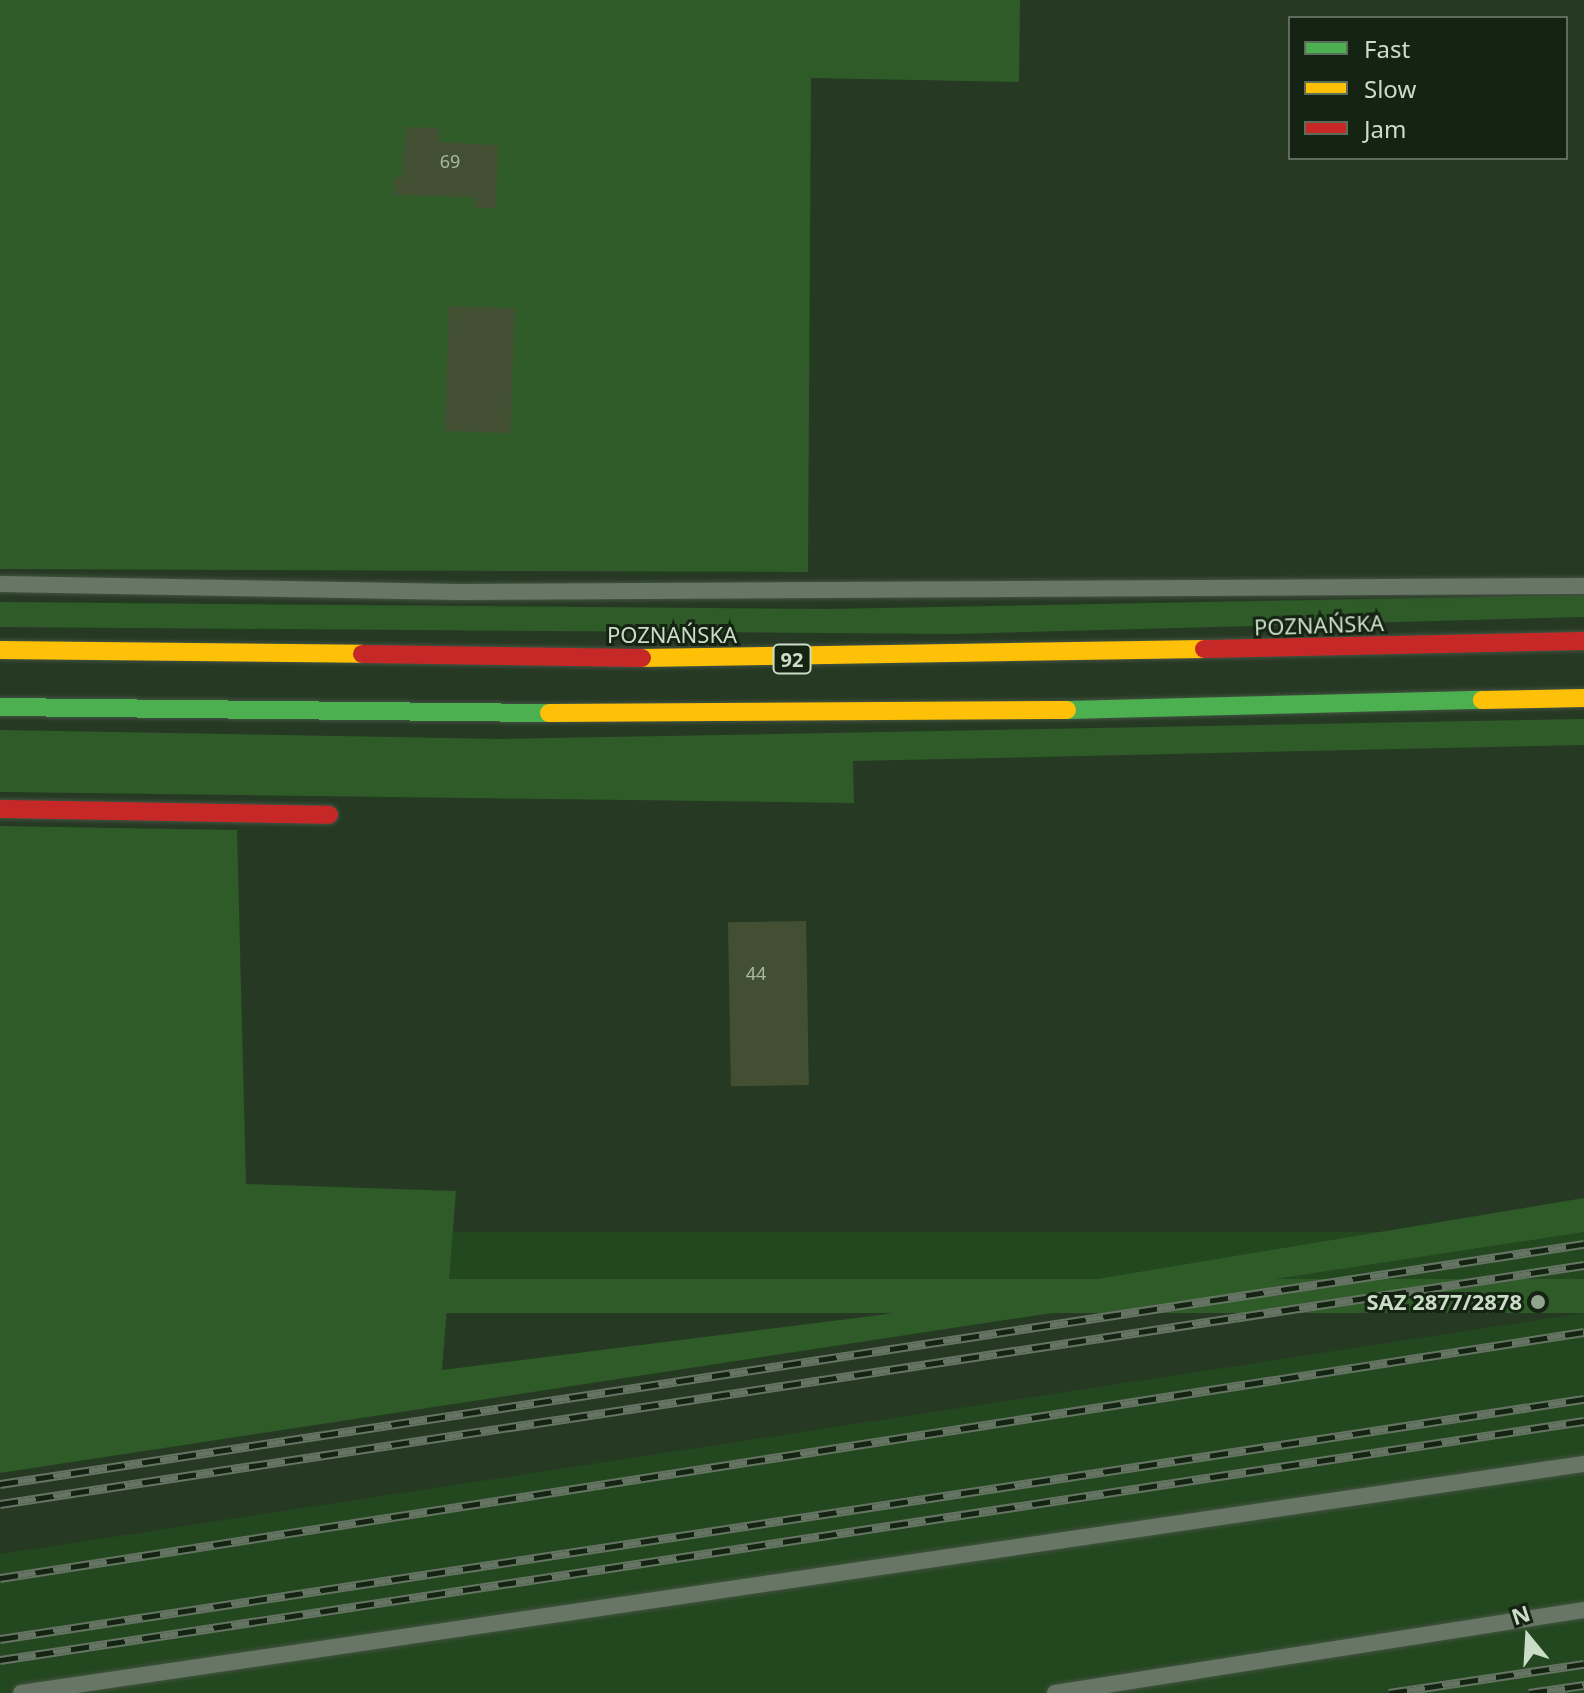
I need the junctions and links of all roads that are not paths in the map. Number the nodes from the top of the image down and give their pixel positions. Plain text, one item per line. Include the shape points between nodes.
1 (0, 584) edge
2 (1584, 586) edge
3 (1584, 641) edge
4 (0, 650) edge
5 (1584, 698) edge
6 (0, 707) edge
7 (0, 809) edge
8 (329, 815) dead end
9 (1584, 1464) edge
10 (1584, 1610) edge
11 (21, 1693) edge
12 (1055, 1693) edge

1 - 2 lane via 459,592
3 - 4 main road, POZNAŃSKA / 92 via 736,659
5 - 6 main road via 786,716
7 - 8 main road
9 - 11 lane
10 - 12 lane

